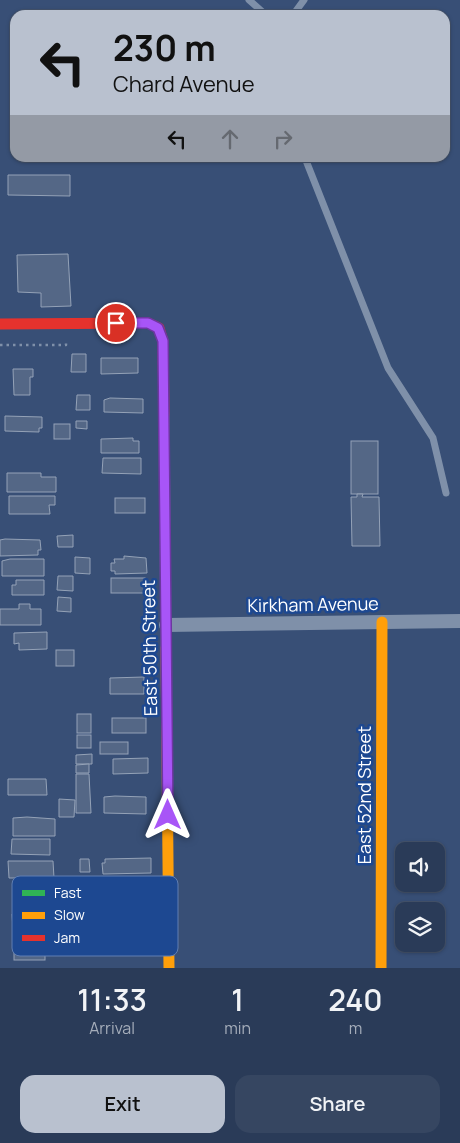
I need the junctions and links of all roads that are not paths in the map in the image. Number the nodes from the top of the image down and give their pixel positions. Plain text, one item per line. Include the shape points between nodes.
1 (248, 0) edge
2 (260, 10) edge
3 (307, 162) edge
4 (0, 324) edge
5 (446, 494) dead end
6 (460, 621) edge
7 (382, 622) junction
8 (166, 625) junction
9 (168, 876) edge
10 (381, 968) edge

1 - 2 lane
3 - 5 lane via 388,368 433,438
4 - 8 street, East 50th Street via 148,323 158,328 163,341
6 - 7 street, Kirkham Avenue
7 - 8 street, Kirkham Avenue
7 - 10 street, East 52nd Street
8 - 9 street, East 50th Street

